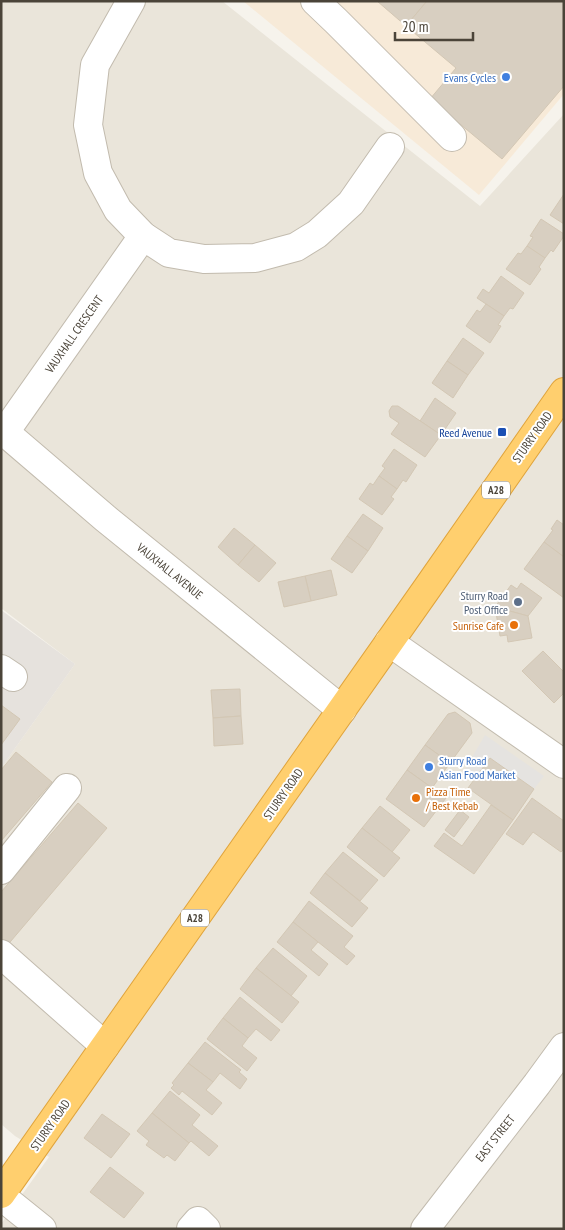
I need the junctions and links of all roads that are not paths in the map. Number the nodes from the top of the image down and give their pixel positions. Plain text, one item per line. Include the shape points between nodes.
1 (132, 1) edge
2 (315, 1) edge
3 (452, 137) dead end
4 (390, 148) dead end
5 (143, 236) junction
6 (564, 392) edge
7 (3, 431) edge
8 (389, 642) junction
9 (342, 710) junction
10 (564, 764) edge
11 (67, 788) dead end
12 (1, 870) edge
13 (1, 954) edge
14 (105, 1046) junction
15 (564, 1047) edge
16 (1, 1195) edge
17 (42, 1229) edge
18 (191, 1229) edge
19 (206, 1229) edge
20 (425, 1229) edge

1 - 5 street via 95,66 88,125 98,173 118,210
2 - 3 street
4 - 5 street via 350,203 317,234 296,247 255,258 204,259 169,253
5 - 7 street, VAUXHALL CRESCENT
6 - 8 highway, STURRY ROAD / A28
7 - 9 street, VAUXHALL AVENUE
8 - 9 highway, STURRY ROAD / A28
8 - 10 street
9 - 14 highway, STURRY ROAD / A28
11 - 12 street
13 - 14 street
14 - 16 highway, STURRY ROAD / A28
15 - 20 street, EAST STREET
16 - 17 street
18 - 19 street via 198,1221

